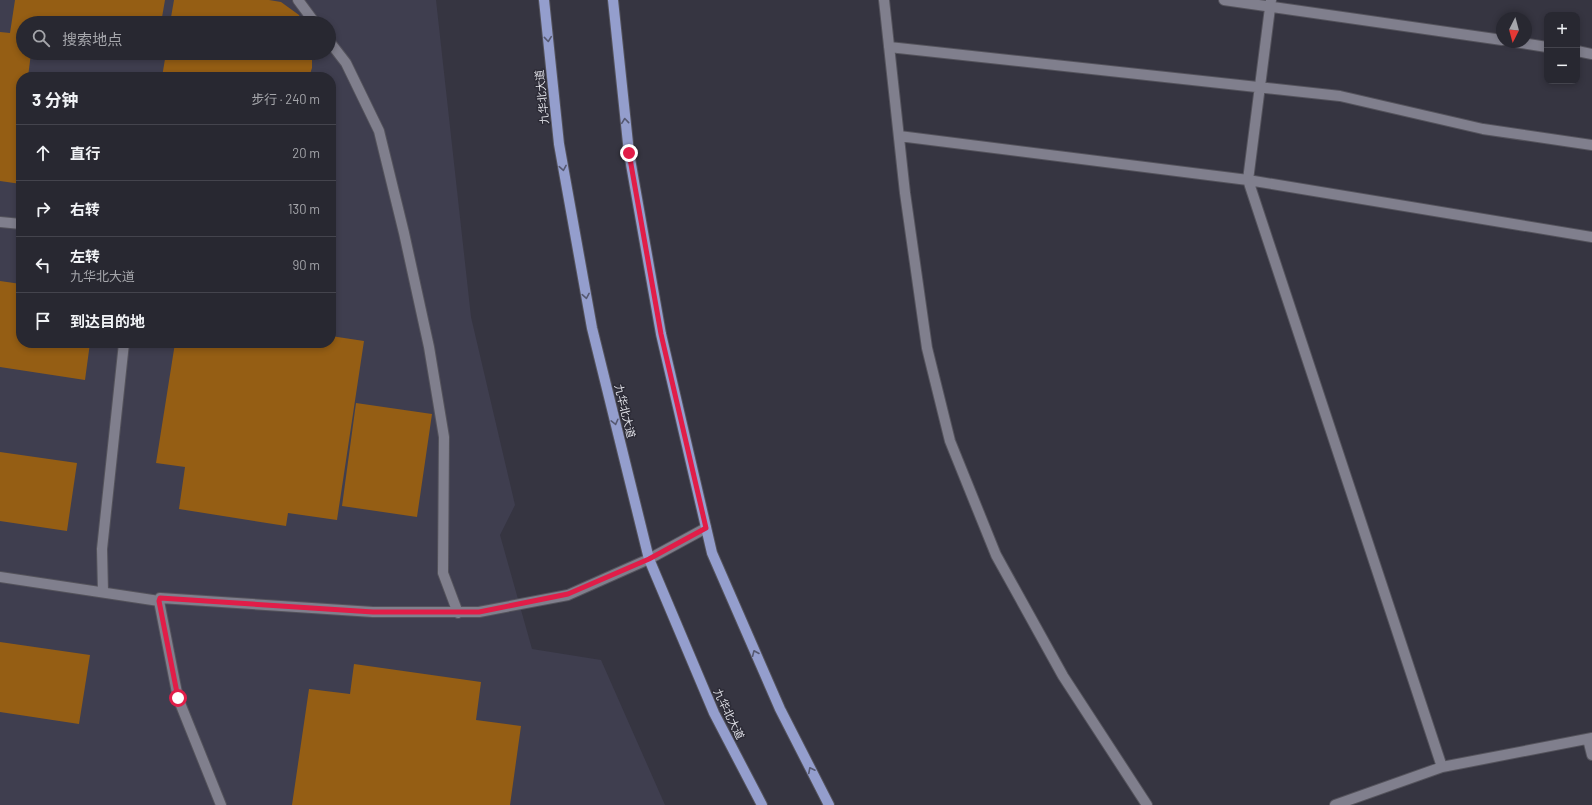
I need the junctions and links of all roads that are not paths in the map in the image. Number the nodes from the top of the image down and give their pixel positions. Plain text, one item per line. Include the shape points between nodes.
1 (298, 0) edge
2 (544, 0) edge
3 (613, 0) edge
4 (884, 0) edge
5 (1224, 0) edge
6 (1271, 3) edge
7 (310, 16) edge
8 (1496, 39) edge
9 (1532, 45) edge
10 (1544, 47) edge
11 (889, 48) junction
12 (336, 50) edge
13 (1580, 52) edge
14 (1592, 54) edge
15 (1260, 88) junction
16 (899, 136) junction
17 (1592, 145) edge
18 (1248, 180) junction
19 (0, 222) edge
20 (16, 224) edge
21 (1592, 237) edge
22 (123, 348) edge
23 (706, 528) junction
24 (649, 559) junction
25 (0, 577) edge
26 (103, 592) junction
27 (159, 601) junction
28 (458, 613) junction
29 (1590, 739) edge
30 (1592, 755) edge
31 (1442, 767) junction
32 (221, 805) edge
33 (762, 805) edge
34 (829, 805) edge
35 (1147, 805) edge
36 (1335, 805) edge

1 - 7 street
2 -> 24 main road, 九华北大道 via 559,144 592,328
23 -> 3 main road via 661,334 629,153
4 - 11 street
5 - 6 street
6 - 8 street
6 - 15 street
9 - 10 street
11 - 15 street
11 - 16 street
12 - 28 street via 346,63 379,130 429,347 444,437 443,572
13 - 14 street
15 - 17 street via 1340,96 1483,129
15 - 18 street
16 - 18 street
16 - 35 street via 927,348 950,441 996,554 1062,676
18 - 21 street
18 - 31 street
19 - 20 street
22 - 26 street via 102,549
23 - 24 street
34 -> 23 main road via 780,709 712,553
24 - 28 street via 568,594 479,612
24 - 33 main road, 九华北大道 via 714,713
25 - 26 street
26 - 27 street
27 - 28 street via 160,598 373,612
27 - 32 street via 178,698
29 - 30 street
29 - 31 street
31 - 36 street

